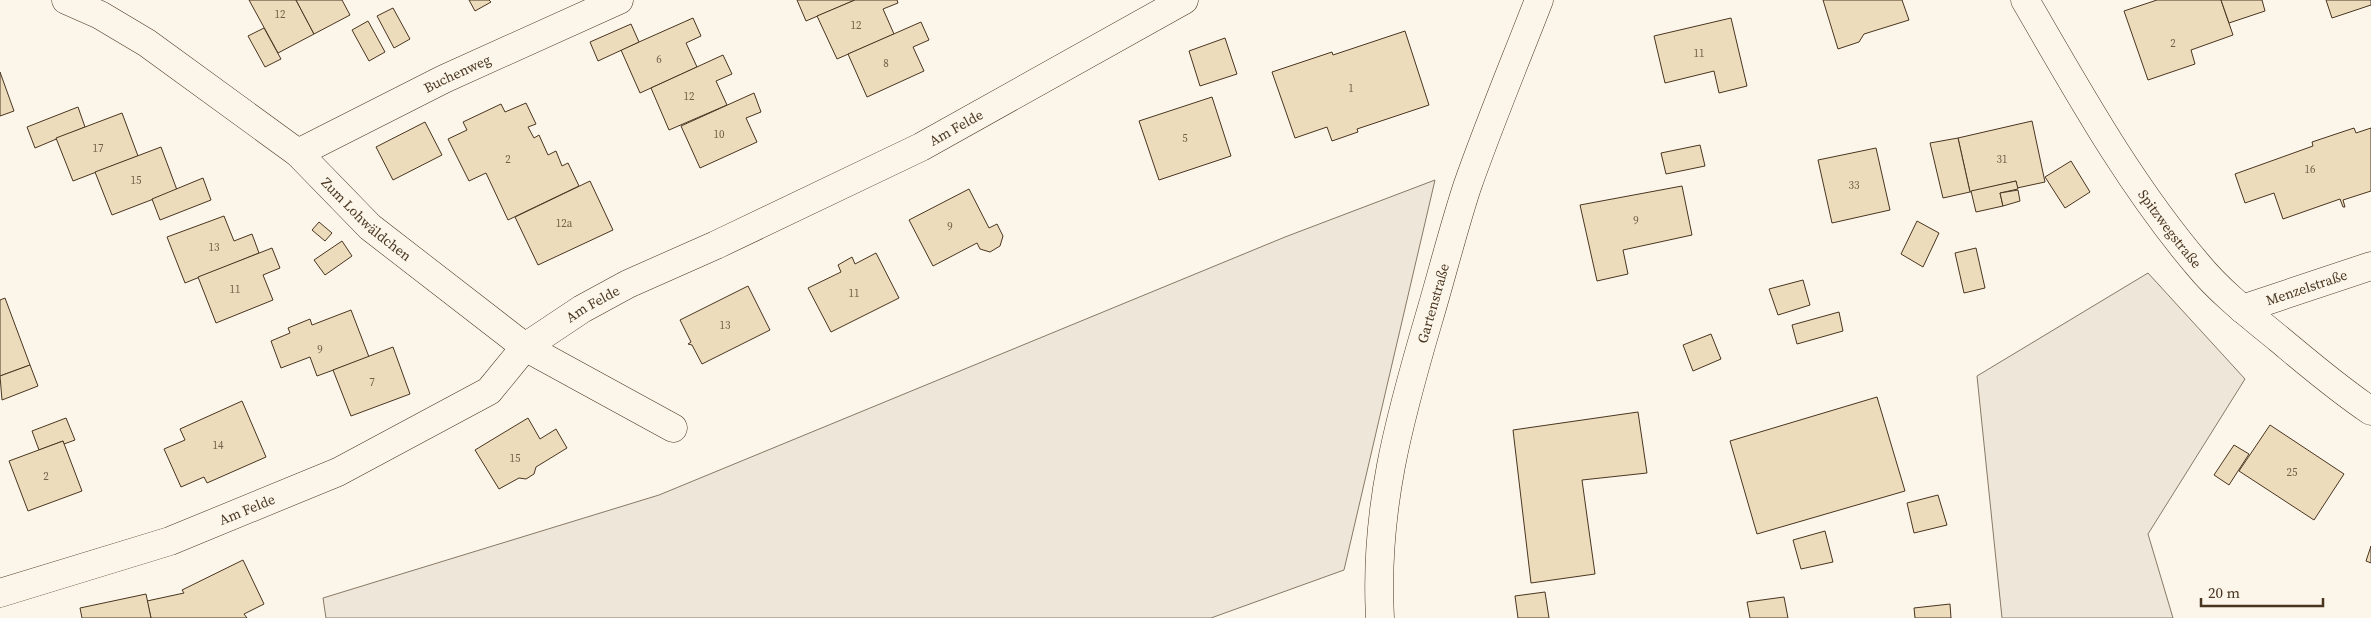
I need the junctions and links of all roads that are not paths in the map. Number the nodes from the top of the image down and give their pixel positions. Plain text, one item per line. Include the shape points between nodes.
1 (66, 0) edge
2 (619, 0) edge
3 (1184, 0) edge
4 (1539, 0) edge
5 (2025, 0) edge
6 (298, 153) junction
7 (2371, 266) edge
8 (2242, 309) junction
9 (525, 347) junction
10 (2371, 411) edge
11 (672, 428) dead end
12 (0, 593) edge
13 (1380, 618) edge

1 - 6 street, Zum Lohwäldchen via 100,15 147,43
2 - 6 street, Buchenweg via 444,79
3 - 9 street, Am Felde via 921,147 628,284 582,309
4 - 13 street, Gartenstraße via 1467,187 1393,452 1379,549
5 - 8 street, Spitzwegstraße via 2115,155 2146,200 2199,266
6 - 9 street, Zum Lohwäldchen via 370,227
7 - 8 street, Menzelstraße
8 - 10 street, Spitzwegstraße via 2341,391
9 - 11 street, Zum Lohwäldchen
9 - 12 street, Am Felde via 489,390 338,472 170,541

